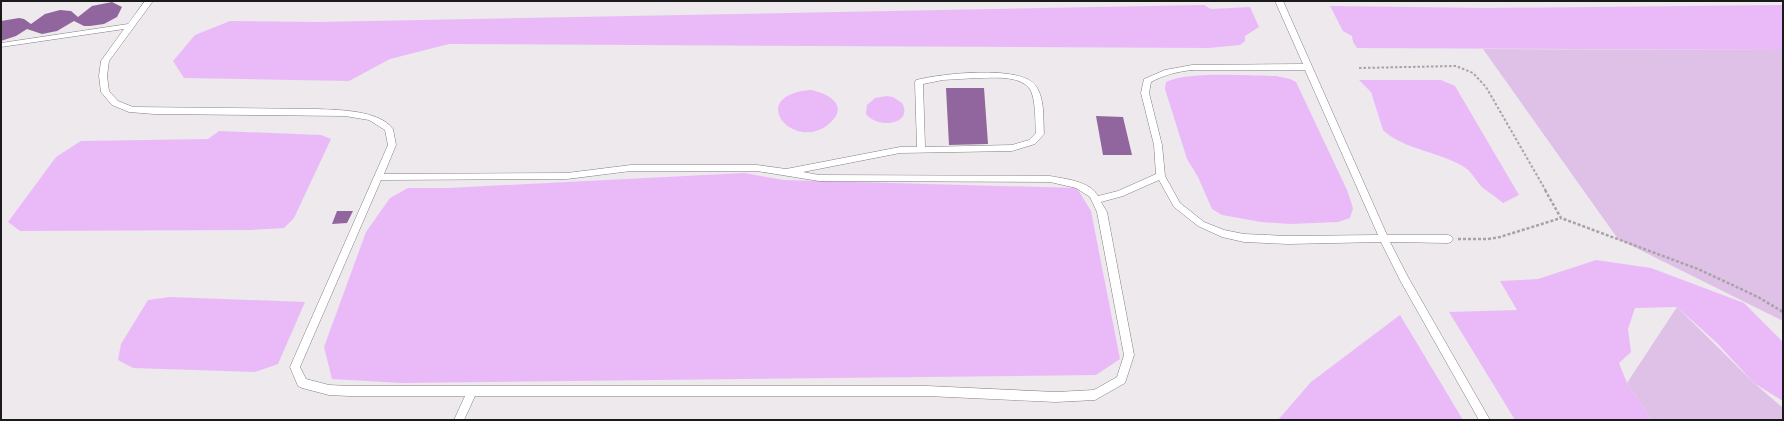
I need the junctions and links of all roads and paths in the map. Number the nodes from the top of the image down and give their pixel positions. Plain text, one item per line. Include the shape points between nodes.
1 (149, 1) edge
2 (1279, 1) edge
3 (129, 26) junction
4 (1, 45) edge
5 (1307, 67) junction
6 (1359, 68) dead end
7 (921, 150) junction
8 (782, 173) junction
9 (1161, 176) junction
10 (378, 177) junction
11 (1095, 200) junction
12 (1561, 218) junction
13 (1384, 238) junction
14 (1448, 239) joint
15 (1783, 312) edge
16 (472, 391) junction
17 (459, 420) edge
18 (1485, 420) edge

1 - 3 lane
2 - 5 lane
3 - 4 lane
3 - 10 lane via 105,61 105,92 115,104 132,110 317,112 345,113 372,118 389,129 392,145
5 - 9 lane via 1197,68 1172,70 1156,75 1147,82 1145,93 1158,145
5 - 13 lane
6 - 12 path via 1456,66 1469,70 1486,87
7 - 7 lane via 919,82 930,78 953,76 1017,77 1026,80 1032,86 1040,134 1032,142 1012,148
7 - 8 lane via 900,150
8 - 10 lane via 757,168 631,168 567,176
8 - 11 lane via 819,178 1050,179 1078,185
9 - 11 lane via 1120,194
9 - 13 lane via 1176,205 1201,224 1222,233 1244,238 1288,240
10 - 16 lane via 295,367 302,383 329,390 349,391
11 - 16 lane via 1102,212 1129,355 1121,380 1095,395 1056,397 928,391
12 - 14 path via 1488,240
12 - 15 path via 1698,269 1758,297
13 - 14 lane
13 - 18 lane via 1404,279
16 - 17 lane

